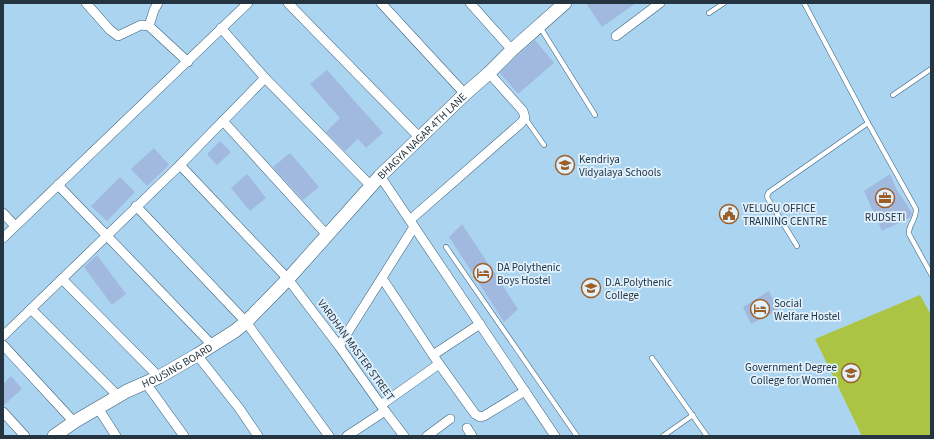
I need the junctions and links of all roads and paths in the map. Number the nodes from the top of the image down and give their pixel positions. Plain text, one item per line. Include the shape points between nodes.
1 (86, 3) edge
2 (158, 3) edge
3 (248, 3) edge
4 (288, 3) edge
5 (381, 3) edge
6 (470, 3) edge
7 (565, 3) edge
8 (660, 3) edge
9 (724, 3) edge
10 (804, 3) edge
11 (709, 14) dead end
12 (539, 25) junction
13 (149, 26) junction
14 (221, 28) junction
15 (616, 36) dead end
16 (512, 50) junction
17 (188, 62) junction
18 (931, 69) edge
19 (489, 73) junction
20 (265, 78) junction
21 (465, 94) junction
22 (893, 95) dead end
23 (595, 115) dead end
24 (525, 118) junction
25 (223, 121) junction
26 (868, 123) junction
27 (420, 138) junction
28 (544, 145) dead end
29 (180, 165) junction
30 (376, 181) junction
31 (58, 185) junction
32 (136, 206) junction
33 (3, 213) edge
34 (412, 223) junction
35 (15, 226) junction
36 (106, 235) junction
37 (327, 236) junction
38 (3, 238) edge
39 (798, 246) dead end
40 (446, 247) dead end
41 (931, 274) edge
42 (382, 278) junction
43 (62, 279) junction
44 (288, 279) junction
45 (31, 309) junction
46 (246, 322) junction
47 (480, 324) junction
48 (3, 336) edge
49 (3, 345) edge
50 (213, 346) junction
51 (339, 346) junction
52 (197, 355) junction
53 (433, 355) junction
54 (652, 358) dead end
55 (439, 364) junction
56 (158, 377) junction
57 (145, 382) junction
58 (525, 390) junction
59 (118, 396) junction
60 (98, 408) junction
61 (383, 408) junction
62 (3, 412) edge
63 (693, 415) junction
64 (450, 419) dead end
65 (74, 422) junction
66 (467, 428) dead end
67 (56, 435) edge
68 (25, 436) edge
69 (116, 436) edge
70 (184, 436) edge
71 (258, 436) edge
72 (329, 436) edge
73 (347, 436) edge
74 (404, 436) edge
75 (427, 436) edge
76 (472, 436) edge
77 (555, 436) edge
78 (576, 436) edge
79 (663, 436) edge
80 (707, 436) edge

1 - 13 street via 118,36 141,24
2 - 13 street
3 - 14 street
4 - 27 street
5 - 21 street
6 - 16 street
7 - 12 main road, BHAGYA NAGAR 4TH LANE
8 - 15 street
9 - 11 lane
10 - 26 lane
12 - 16 main road, BHAGYA NAGAR 4TH LANE
12 - 23 lane
13 - 17 street
14 - 17 street
14 - 20 street
16 - 19 main road, BHAGYA NAGAR 4TH LANE
17 - 31 street
18 - 22 lane
19 - 21 main road, BHAGYA NAGAR 4TH LANE
19 - 24 street via 523,111
20 - 25 street
20 - 30 street
21 - 27 main road, BHAGYA NAGAR 4TH LANE
24 - 28 lane
24 - 34 street
25 - 29 street
25 - 37 street
26 - 39 lane via 769,192 768,199
26 - 41 lane via 916,209 916,215 908,229 909,234
27 - 30 main road, BHAGYA NAGAR 4TH LANE
29 - 32 street
29 - 44 street, VARDHAN MASTER STREET
30 - 34 street
30 - 37 main road, BHAGYA NAGAR 4TH LANE
31 - 35 street
31 - 36 street
32 - 36 street
32 - 46 street
33 - 35 street
34 - 42 street
34 - 47 street
35 - 38 street
36 - 43 street
36 - 50 street
37 - 44 main road, BHAGYA NAGAR 4TH LANE
40 - 78 lane
42 - 51 street
42 - 53 street
43 - 45 street
43 - 56 street
44 - 46 main road, HOUSING BOARD
44 - 51 street, VARDHAN MASTER STREET
45 - 48 street
45 - 59 street
46 - 50 main road, HOUSING BOARD
46 - 72 street
47 - 53 street
47 - 58 street
49 - 65 street
50 - 52 main road, HOUSING BOARD
51 - 61 street, VARDHAN MASTER STREET
52 - 56 main road, HOUSING BOARD
52 - 71 street
53 - 55 street
54 - 63 lane
55 - 58 street via 477,416 484,416
55 - 61 street
56 - 57 main road, HOUSING BOARD
57 - 59 main road, HOUSING BOARD
57 - 70 street
58 - 77 street
59 - 60 main road, HOUSING BOARD
60 - 65 main road, HOUSING BOARD
60 - 69 street
61 - 73 street
61 - 74 street, VARDHAN MASTER STREET
62 - 68 street
63 - 79 lane
63 - 80 lane
64 - 75 street
65 - 67 main road, HOUSING BOARD
66 - 76 street

